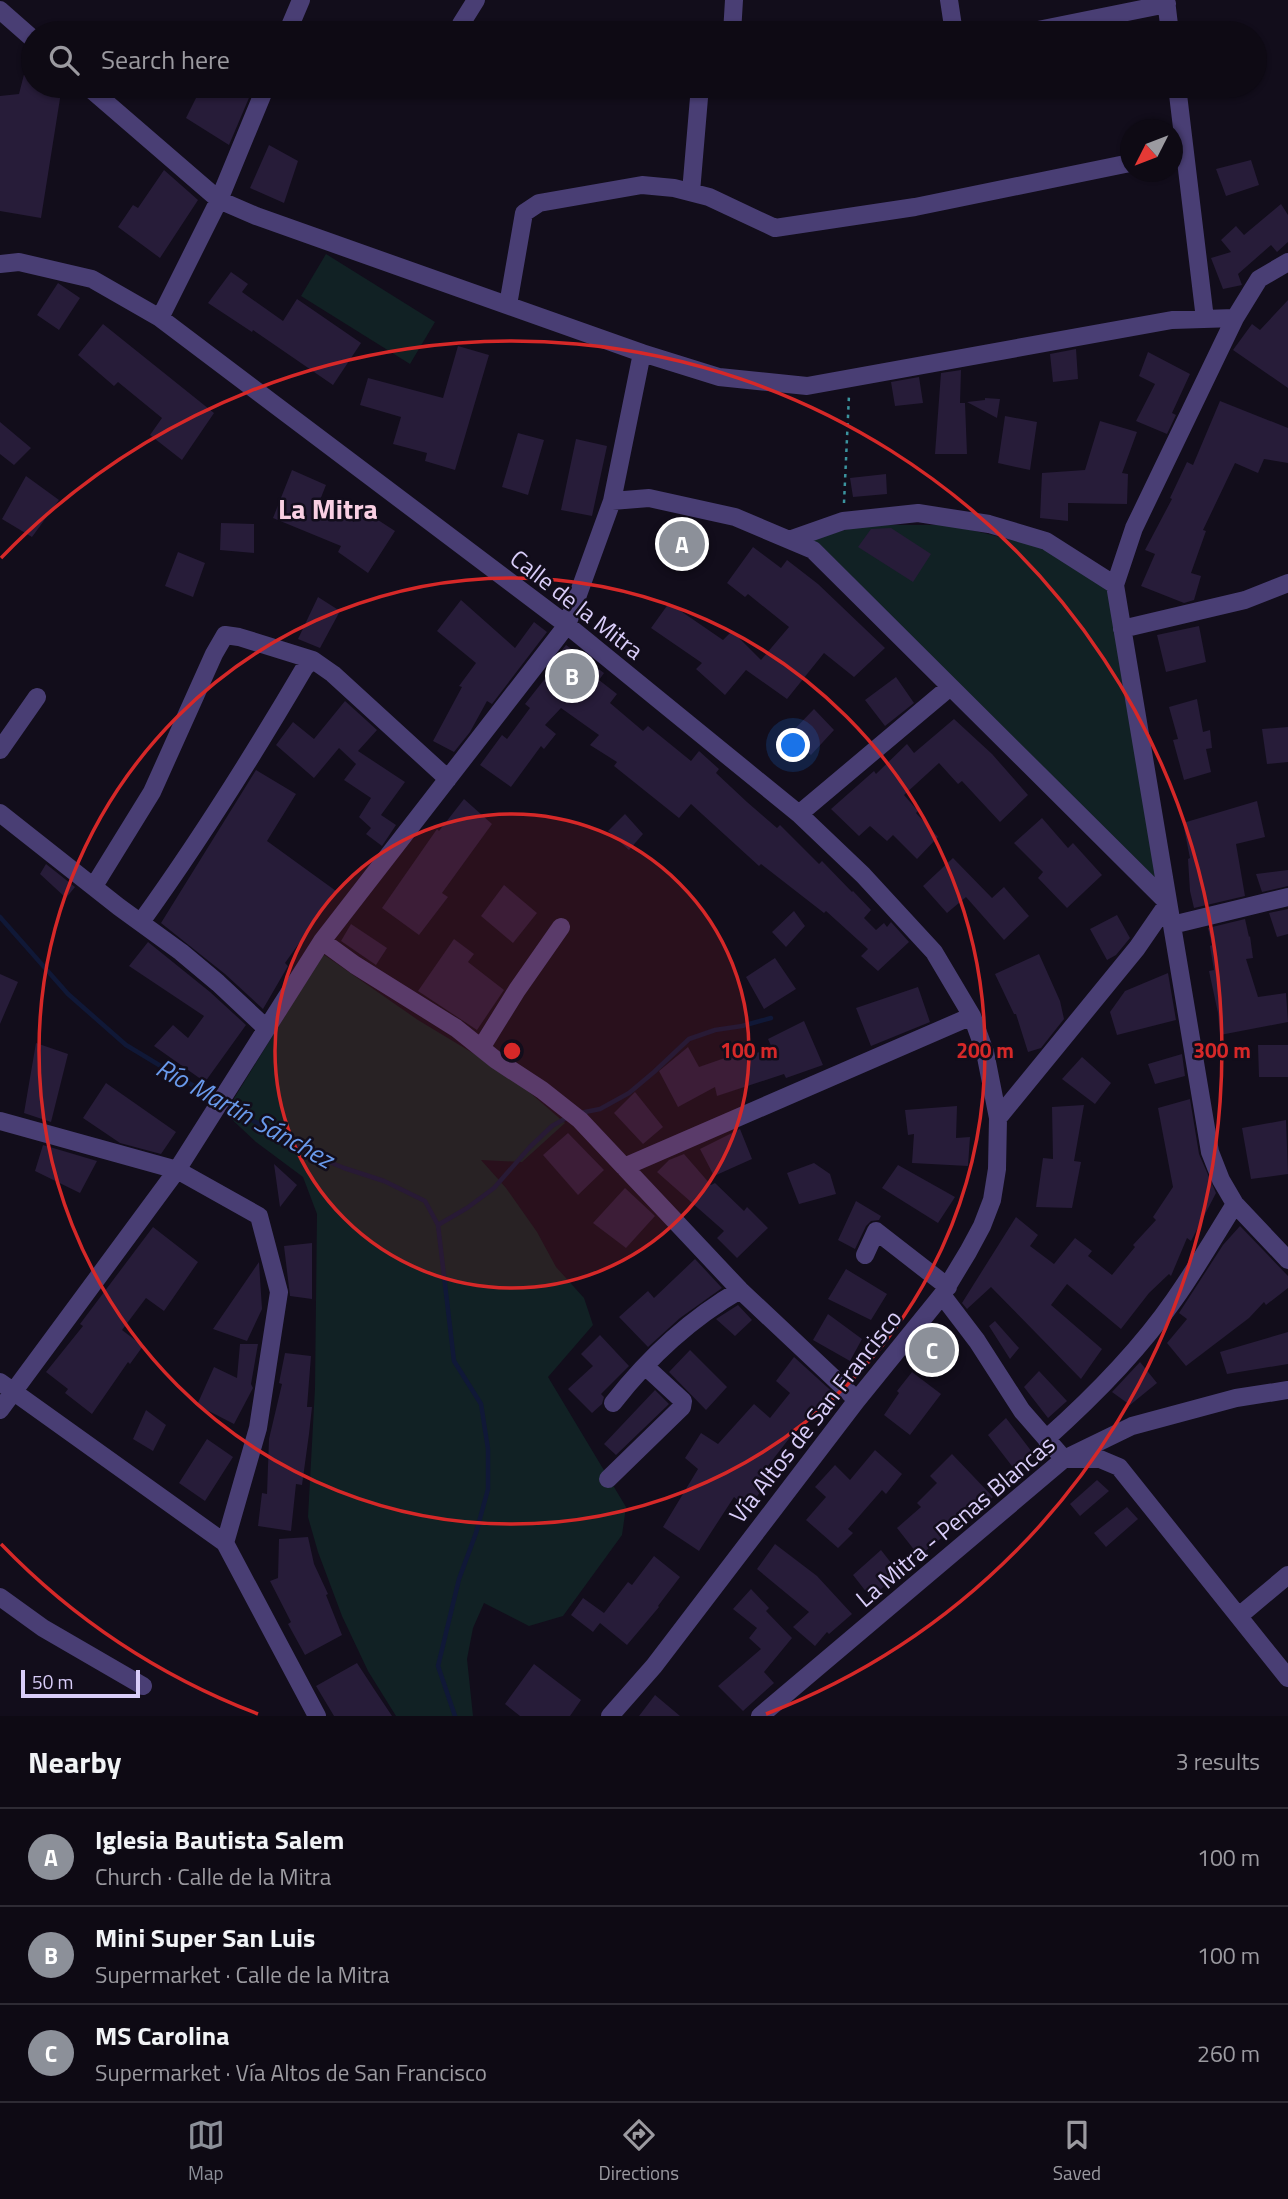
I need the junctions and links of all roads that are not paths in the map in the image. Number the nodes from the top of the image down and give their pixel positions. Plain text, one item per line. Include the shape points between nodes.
1 (301, 0) edge
2 (476, 0) edge
3 (734, 0) edge
4 (949, 0) edge
5 (1167, 2) edge
6 (0, 10) edge
7 (292, 21) edge
8 (463, 21) edge
9 (733, 21) edge
10 (952, 21) edge
11 (1079, 21) edge
12 (1169, 21) edge
13 (21, 28) edge
14 (101, 98) edge
15 (261, 98) edge
16 (698, 98) edge
17 (1177, 98) edge
18 (1178, 119) edge
19 (1120, 165) edge
20 (1183, 179) edge
21 (691, 192) junction
22 (219, 200) junction
23 (1288, 262) edge
24 (0, 264) edge
25 (508, 305) junction
26 (160, 318) junction
27 (1235, 318) junction
28 (1205, 319) junction
29 (642, 353) junction
30 (612, 501) junction
31 (789, 540) junction
32 (1288, 583) edge
33 (1115, 585) junction
34 (568, 625) junction
35 (1122, 629) junction
36 (313, 660) junction
37 (950, 687) junction
38 (37, 697) dead end
39 (0, 750) edge
40 (447, 779) junction
41 (0, 813) edge
42 (799, 814) junction
43 (94, 886) junction
44 (1288, 897) edge
45 (1168, 903) junction
46 (141, 922) junction
47 (1172, 925) junction
48 (561, 927) dead end
49 (321, 941) junction
50 (972, 1016) junction
51 (266, 1028) junction
52 (481, 1048) junction
53 (998, 1118) junction
54 (0, 1121) edge
55 (624, 1167) junction
56 (177, 1170) junction
57 (1235, 1205) junction
58 (865, 1255) dead end
59 (1288, 1260) edge
60 (740, 1290) junction
61 (945, 1291) junction
62 (645, 1366) junction
63 (6, 1387) edge
64 (1288, 1390) edge
65 (857, 1400) junction
66 (613, 1403) dead end
67 (0, 1410) edge
68 (1046, 1439) junction
69 (1064, 1459) junction
70 (608, 1479) dead end
71 (225, 1543) junction
72 (1288, 1575) edge
73 (0, 1597) edge
74 (1239, 1616) junction
75 (1288, 1678) edge
76 (143, 1686) dead end
77 (317, 1716) edge
78 (610, 1716) edge
79 (760, 1716) edge

1 - 7 street
2 - 8 street
3 - 9 street
4 - 10 street
5 - 11 street
5 - 12 street
6 - 13 street
14 - 22 street
15 - 22 street
16 - 21 street
17 - 18 street
19 - 21 street via 915,207 775,228
20 - 28 street
21 - 25 street via 642,185 539,203 524,213
22 - 25 street
22 - 26 street
23 - 27 street via 1259,279
24 - 26 street, Calle de la Mitra via 19,262 92,279
25 - 29 street
26 - 34 street, Calle de la Mitra
27 - 28 street
27 - 33 street via 1135,528
28 - 29 street via 1172,320 807,386 719,377
29 - 30 street
30 - 31 street via 649,498 735,517
30 - 34 street
31 - 33 street via 843,521 918,513 989,524 1046,541
31 - 37 street via 813,550
32 - 35 street via 1245,600
33 - 35 street
34 - 40 street
34 - 42 street, Calle de la Mitra
35 - 45 street
36 - 40 street
36 - 43 street via 225,635 152,792
36 - 46 street
37 - 42 street
37 - 45 street
38 - 39 street
40 - 49 street
41 - 43 street
42 - 50 street, Calle de la Mitra via 863,874 934,952
43 - 46 street
44 - 47 street
45 - 47 street
45 - 53 street via 1137,948
46 - 51 street
47 - 57 street via 1210,1152
48 - 52 street
49 - 51 street
49 - 52 street
50 - 53 street, Calle de la Mitra via 985,1052
50 - 55 street
51 - 56 street
52 - 55 street via 580,1120
53 - 61 street, Vía Altos de San Francisco via 992,1200
54 - 56 street
55 - 60 street
56 - 63 street
56 - 71 street via 259,1216 279,1292 258,1428
57 - 59 street
57 - 68 street via 1151,1331 1112,1377
58 - 61 street via 876,1231
60 - 62 street via 690,1325
60 - 65 street
61 - 65 street, Vía Altos de San Francisco
61 - 68 street via 1022,1411
62 - 66 street
62 - 70 street via 683,1401 682,1408
63 - 67 street
63 - 71 street
64 - 69 street, La Mitra - Penas Blancas via 1236,1398 1132,1426
65 - 78 street, Vía Altos de San Francisco via 654,1666
68 - 69 street
69 - 74 street via 1100,1460 1119,1466
69 - 79 street, La Mitra - Penas Blancas
71 - 77 street
72 - 74 street
73 - 76 street via 43,1628
74 - 75 street

